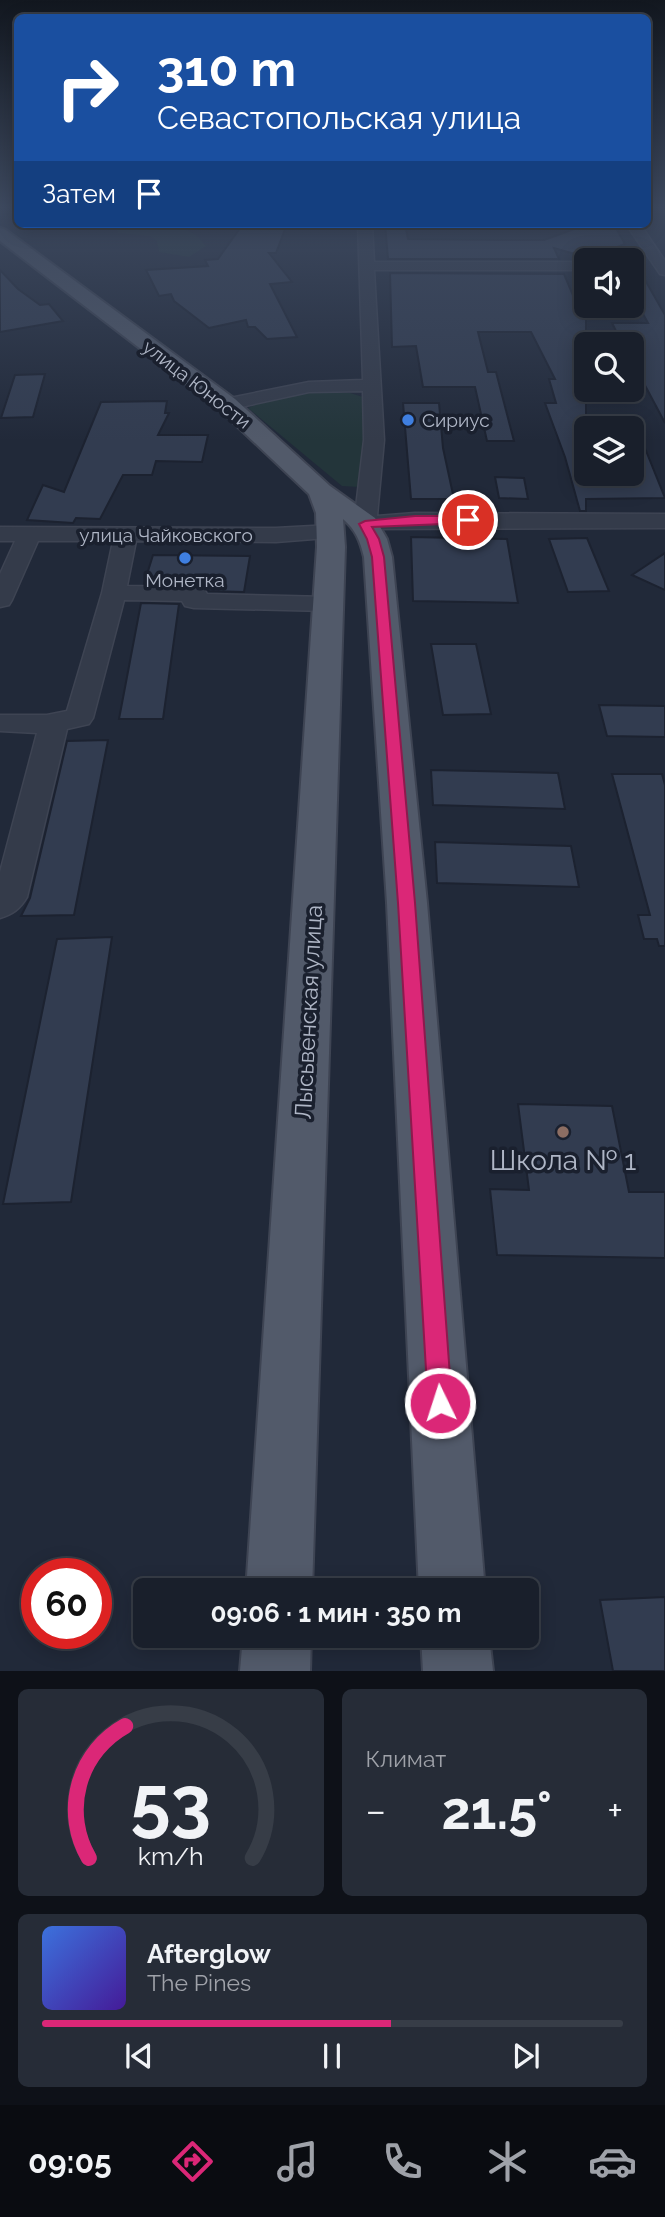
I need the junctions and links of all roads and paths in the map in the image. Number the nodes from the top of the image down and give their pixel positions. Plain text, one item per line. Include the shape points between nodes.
1 (69, 285) edge
2 (369, 285) edge
3 (372, 385) junction
4 (227, 404) junction
5 (347, 507) junction
6 (665, 521) edge
7 (0, 534) edge
8 (29, 535) junction
9 (126, 535) junction
10 (114, 593) junction
11 (0, 600) edge
12 (328, 604) junction
13 (3, 723) dead end
14 (54, 723) junction
15 (0, 905) edge
16 (280, 1578) edge
17 (451, 1578) edge
18 (276, 1648) edge
19 (457, 1648) edge
20 (275, 1671) edge
21 (458, 1671) edge

1 - 4 main road, улица Юности
2 - 3 street, Лысьвенская улица
3 - 4 street via 309,387
3 - 5 street, Лысьвенская улица via 374,440
4 - 5 main road, улица Юности
5 - 6 street, улица Чайковского via 429,520
5 - 9 street, улица Чайковского via 276,535
5 - 12 main road, Лысьвенская улица
5 - 17 main road, Лысьвенская улица via 373,539 378,557 406,889
7 - 8 street, улица Чайковского
8 - 9 street, улица Чайковского
8 - 11 street
9 - 10 street
10 - 12 street
10 - 14 street via 79,718
12 - 16 main road, Лысьвенская улица
13 - 14 street
14 - 15 street via 10,897
18 - 20 main road
19 - 21 main road

